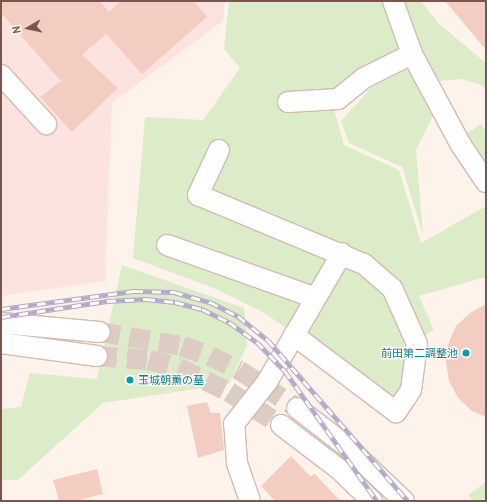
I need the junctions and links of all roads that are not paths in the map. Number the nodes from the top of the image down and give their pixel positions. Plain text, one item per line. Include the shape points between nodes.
1 (393, 1) edge
2 (412, 54) junction
3 (1, 75) edge
4 (288, 102) dead end
5 (46, 124) dead end
6 (219, 150) dead end
7 (486, 182) edge
8 (167, 246) dead end
9 (342, 254) junction
10 (316, 298) junction
11 (1, 323) edge
12 (100, 332) tunnel mouth
13 (294, 336) junction
14 (1, 343) edge
15 (97, 356) tunnel mouth
16 (297, 408) tunnel mouth
17 (281, 425) tunnel mouth
18 (250, 501) edge
19 (372, 501) edge
20 (404, 501) edge

1 - 2 street
2 - 4 street via 364,78 338,99
2 - 7 street via 461,145
3 - 5 street
6 - 9 street via 198,195
8 - 10 street
9 - 10 street
9 - 13 street via 364,264 392,288 417,344 411,390 396,412
10 - 13 street
11 - 12 street
13 - 18 street via 267,382 234,424 237,463
14 - 15 street
16 - 20 street via 345,445
17 - 19 street via 340,470

